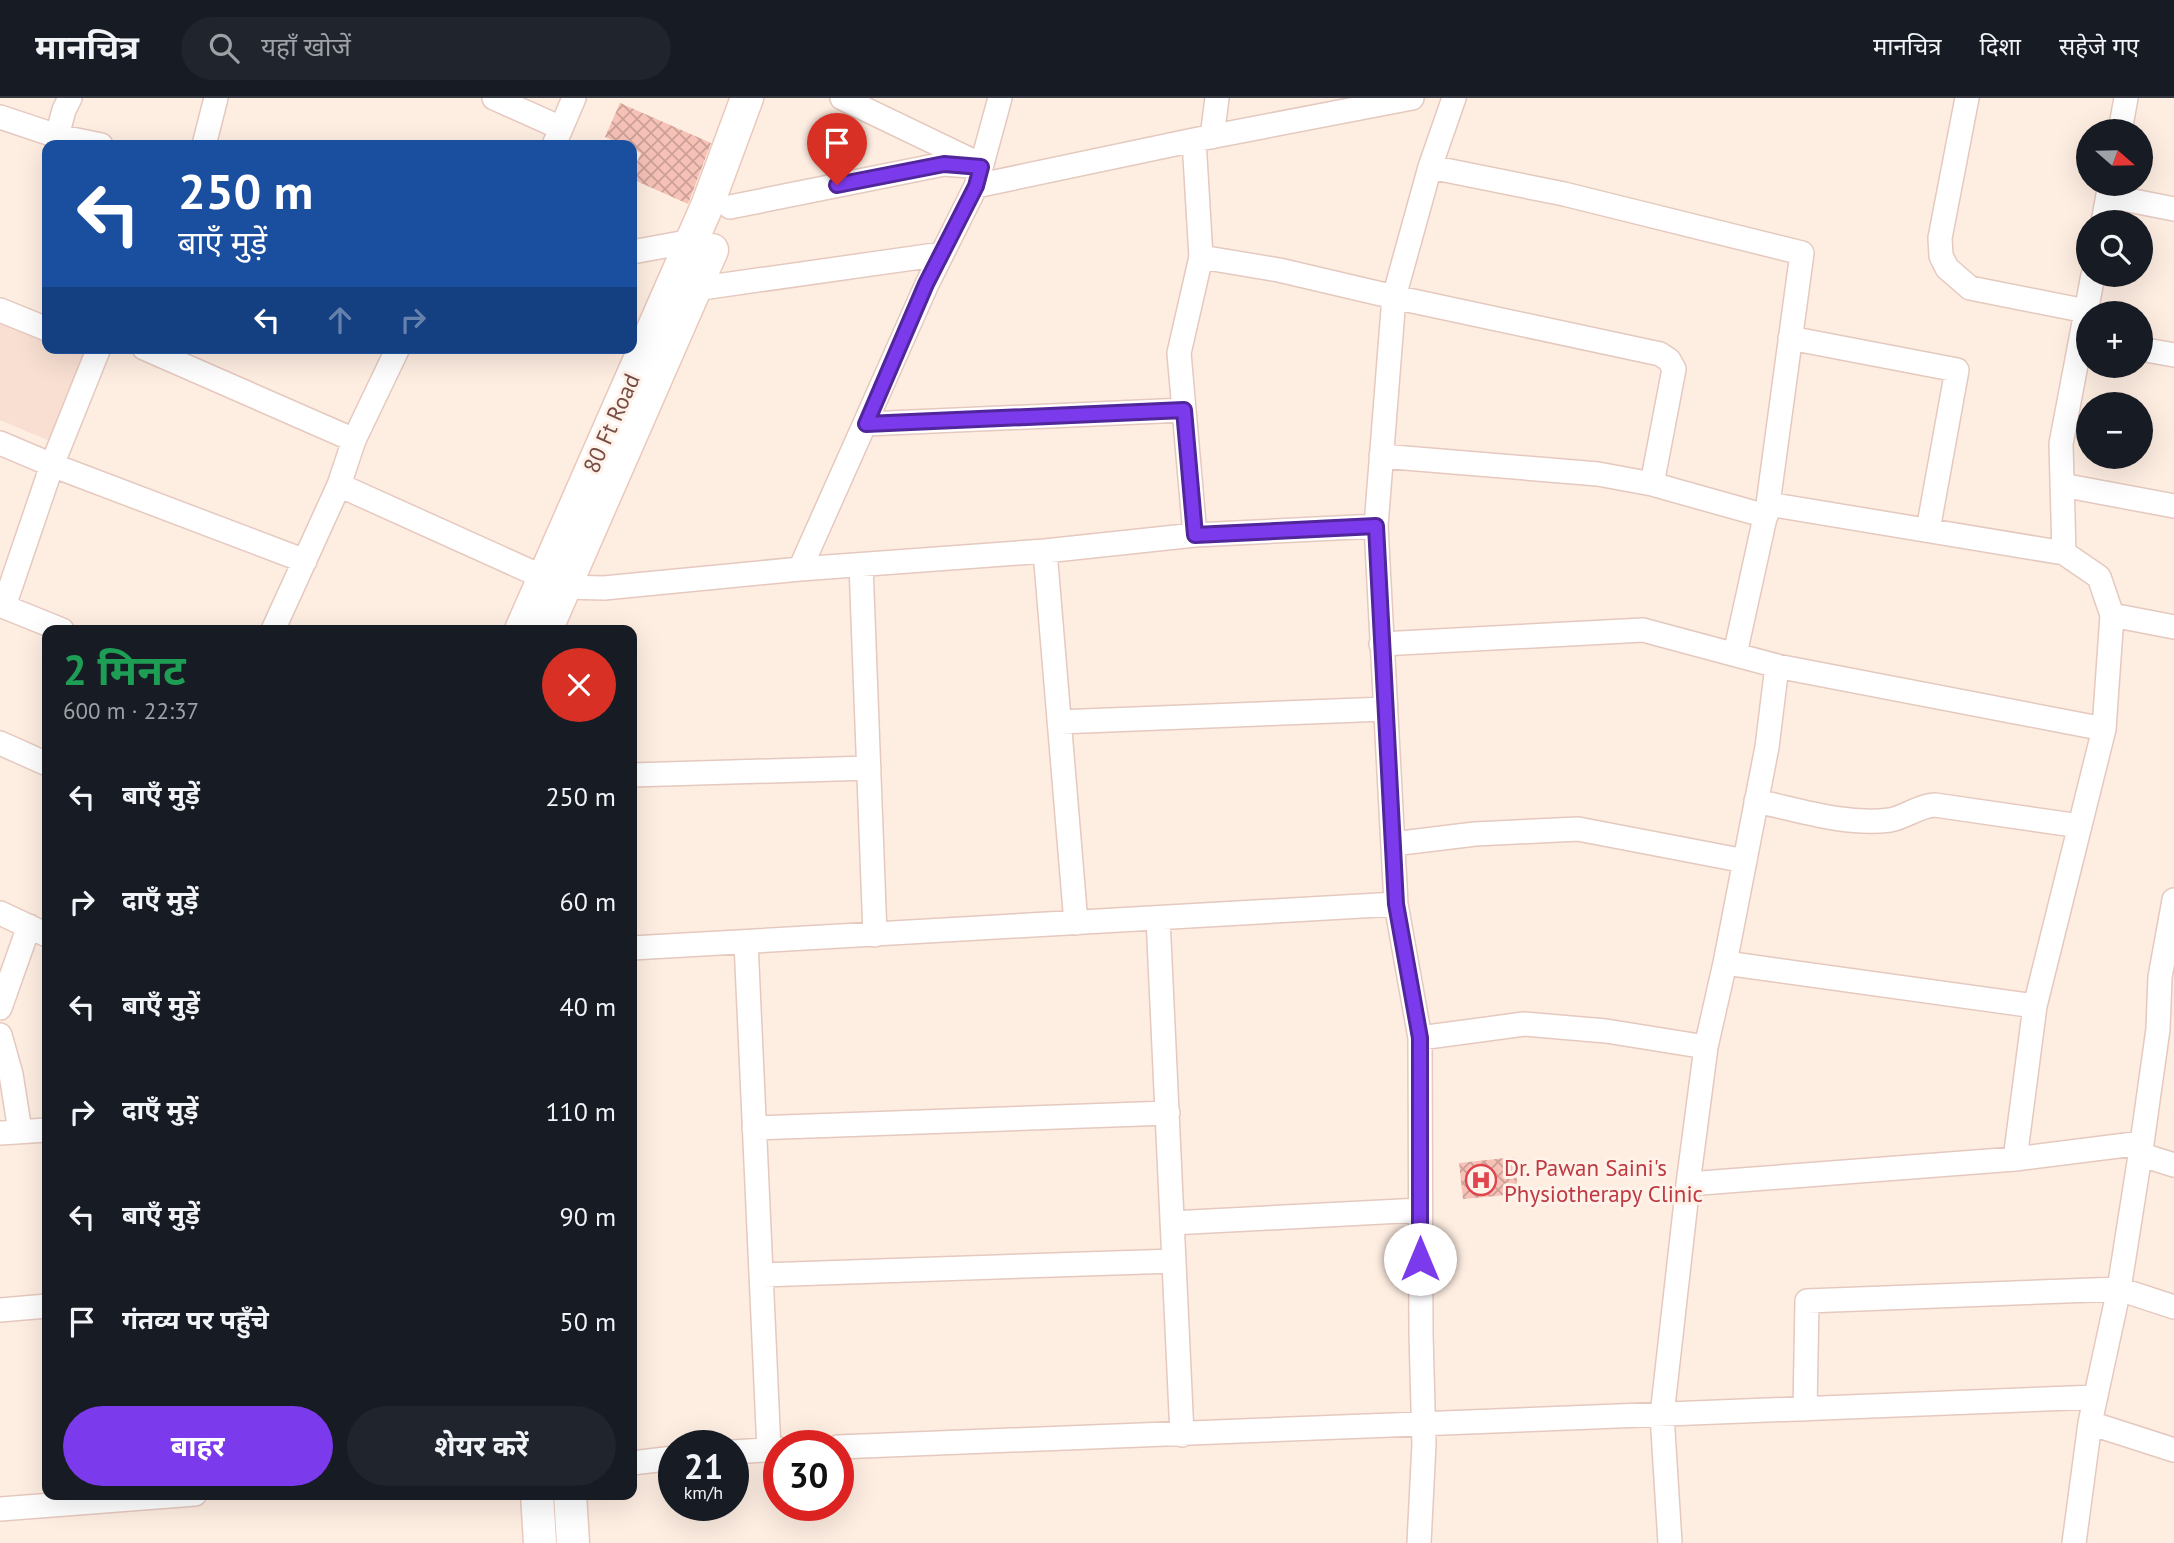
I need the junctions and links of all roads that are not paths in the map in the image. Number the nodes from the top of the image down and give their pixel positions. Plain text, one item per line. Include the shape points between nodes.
1 (70, 98) edge
2 (216, 98) edge
3 (494, 98) edge
4 (574, 98) edge
5 (747, 98) edge
6 (770, 98) edge
7 (842, 98) edge
8 (1000, 98) edge
9 (1217, 98) edge
10 (1412, 98) edge
11 (1454, 98) edge
12 (1967, 98) edge
13 (2126, 98) edge
14 (0, 117) edge
15 (2122, 119) edge
16 (57, 136) junction
17 (557, 137) edge
18 (1203, 138) junction
19 (77, 140) edge
20 (205, 140) edge
21 (1430, 167) junction
22 (980, 173) junction
23 (2130, 196) edge
24 (730, 206) junction
25 (2174, 209) edge
26 (692, 241) junction
27 (637, 252) edge
28 (942, 254) junction
29 (1201, 257) junction
30 (695, 289) junction
31 (1394, 298) junction
32 (2076, 308) edge
33 (0, 310) edge
34 (42, 327) edge
35 (1790, 338) junction
36 (2153, 351) edge
37 (94, 354) edge
38 (158, 354) edge
39 (395, 354) edge
40 (2174, 355) edge
41 (2076, 375) edge
42 (1184, 410) junction
43 (866, 424) junction
44 (355, 440) junction
45 (0, 443) edge
46 (1381, 456) junction
47 (52, 465) junction
48 (1652, 484) junction
49 (339, 485) junction
50 (2062, 485) junction
51 (2174, 506) edge
52 (1767, 510) junction
53 (1376, 526) junction
54 (1928, 530) junction
55 (1195, 535) junction
56 (1045, 551) junction
57 (2064, 553) junction
58 (305, 561) junction
59 (861, 565) junction
60 (800, 569) junction
61 (554, 581) junction
62 (2, 606) edge
63 (2112, 615) junction
64 (50, 625) edge
65 (275, 625) edge
66 (525, 625) edge
67 (547, 625) edge
68 (2174, 627) edge
69 (1381, 644) junction
70 (1735, 654) junction
71 (1777, 666) junction
72 (1385, 709) junction
73 (1059, 722) junction
74 (2104, 729) junction
75 (0, 743) edge
76 (42, 762) edge
77 (869, 768) junction
78 (637, 775) edge
79 (1756, 801) junction
80 (2080, 826) junction
81 (1393, 844) junction
82 (1745, 861) junction
83 (2174, 902) edge
84 (1396, 904) junction
85 (0, 913) edge
86 (1158, 918) junction
87 (1076, 923) junction
88 (38, 930) edge
89 (875, 935) junction
90 (746, 942) junction
91 (637, 948) edge
92 (1725, 963) junction
93 (2035, 1006) junction
94 (0, 1008) edge
95 (2166, 1031) edge
96 (0, 1035) edge
97 (1420, 1038) junction
98 (1706, 1047) junction
99 (1168, 1113) junction
100 (754, 1128) junction
101 (42, 1130) edge
102 (10, 1132) edge
103 (2141, 1149) junction
104 (2015, 1158) junction
105 (2174, 1166) edge
106 (1688, 1184) junction
107 (1420, 1210) junction
108 (1172, 1223) junction
109 (1174, 1261) junction
110 (761, 1275) junction
111 (2119, 1289) junction
112 (42, 1306) edge
113 (2174, 1307) edge
114 (0, 1310) edge
115 (2096, 1397) junction
116 (1805, 1409) junction
117 (1662, 1415) junction
118 (2090, 1423) junction
119 (1424, 1426) junction
120 (773, 1430) edge
121 (1182, 1434) junction
122 (854, 1446) edge
123 (2174, 1450) edge
124 (658, 1460) edge
125 (637, 1462) edge
126 (117, 1500) edge
127 (537, 1500) edge
128 (570, 1500) edge
129 (0, 1509) edge
130 (540, 1543) edge
131 (573, 1543) edge
132 (1419, 1543) edge
133 (1670, 1543) edge
134 (2074, 1543) edge

1 - 16 street
2 - 20 street
3 - 17 street
4 - 17 street
5 - 26 main road, 80 Ft Road
6 - 24 main road, 80 Ft Road
7 - 22 street
8 - 22 street
9 - 18 street
10 - 18 street
11 - 21 street
12 - 32 street via 1940,238 1947,268 1970,288
13 - 15 street
14 - 16 street
16 - 19 street
18 - 22 street
18 - 29 street
21 - 31 street
21 - 35 street via 1564,194 1802,253
22 - 24 street via 944,164
22 - 28 street
23 - 25 street
24 - 30 main road, 80 Ft Road
26 - 27 street
26 - 61 main road, 80 Ft Road
28 - 30 street
28 - 43 street
29 - 31 street
29 - 42 street via 1179,353
30 - 61 main road, 80 Ft Road
31 - 46 street
31 - 48 street via 1660,354 1670,360 1674,369
33 - 34 street
35 - 52 street
35 - 54 street via 1957,370
36 - 40 street
37 - 47 street
38 - 44 street
39 - 44 street
41 - 50 street via 2061,444
42 - 43 street
42 - 55 street
43 - 60 street
44 - 49 street
45 - 47 street
46 - 48 street via 1598,474
46 - 53 street
47 - 58 street
47 - 62 street
48 - 52 street
49 - 58 street
49 - 61 street
50 - 51 street
50 - 57 street
52 - 54 street
52 - 70 street
53 - 55 street
53 - 69 street
54 - 57 street
55 - 56 street
56 - 59 street
56 - 73 street
57 - 63 street via 2099,577
58 - 65 street
59 - 60 street
59 - 77 street
60 - 61 street via 604,588
61 - 66 main road, 80 Ft Road
61 - 67 main road, 80 Ft Road
62 - 64 street
63 - 68 street
63 - 74 street
69 - 70 street via 1643,630
69 - 72 street
70 - 71 street
71 - 74 street
71 - 79 street
72 - 73 street
72 - 81 street
73 - 87 street
74 - 80 street
75 - 76 street
77 - 78 street
77 - 89 street
79 - 80 street via 1842,819 1892,820 1935,805
79 - 82 street
80 - 93 street
81 - 82 street via 1578,829
81 - 84 street
82 - 92 street
83 - 95 street via 2160,977
84 - 86 street
84 - 97 street
85 - 88 street
86 - 87 street
86 - 99 street
87 - 89 street
88 - 94 street
89 - 90 street
90 - 91 street
90 - 100 street
92 - 93 street
92 - 98 street
93 - 104 street
95 - 103 street
96 - 102 street via 10,1074
97 - 98 street via 1524,1024
97 - 107 street
98 - 106 street
99 - 100 street
99 - 108 street
100 - 110 street
101 - 102 street
103 - 104 street
103 - 105 street
103 - 111 street
104 - 106 street
106 - 117 street
107 - 108 street
107 - 119 street
108 - 109 street
109 - 110 street
109 - 121 street
110 - 120 street
111 - 113 street
111 - 115 street
111 - 116 street via 1807,1301
112 - 114 street
115 - 116 street
115 - 118 street
116 - 117 street
117 - 119 street
117 - 133 street
118 - 123 street
118 - 134 street
119 - 121 street
119 - 132 street
121 - 122 street
124 - 125 street
126 - 129 street
127 - 130 main road
128 - 131 main road

